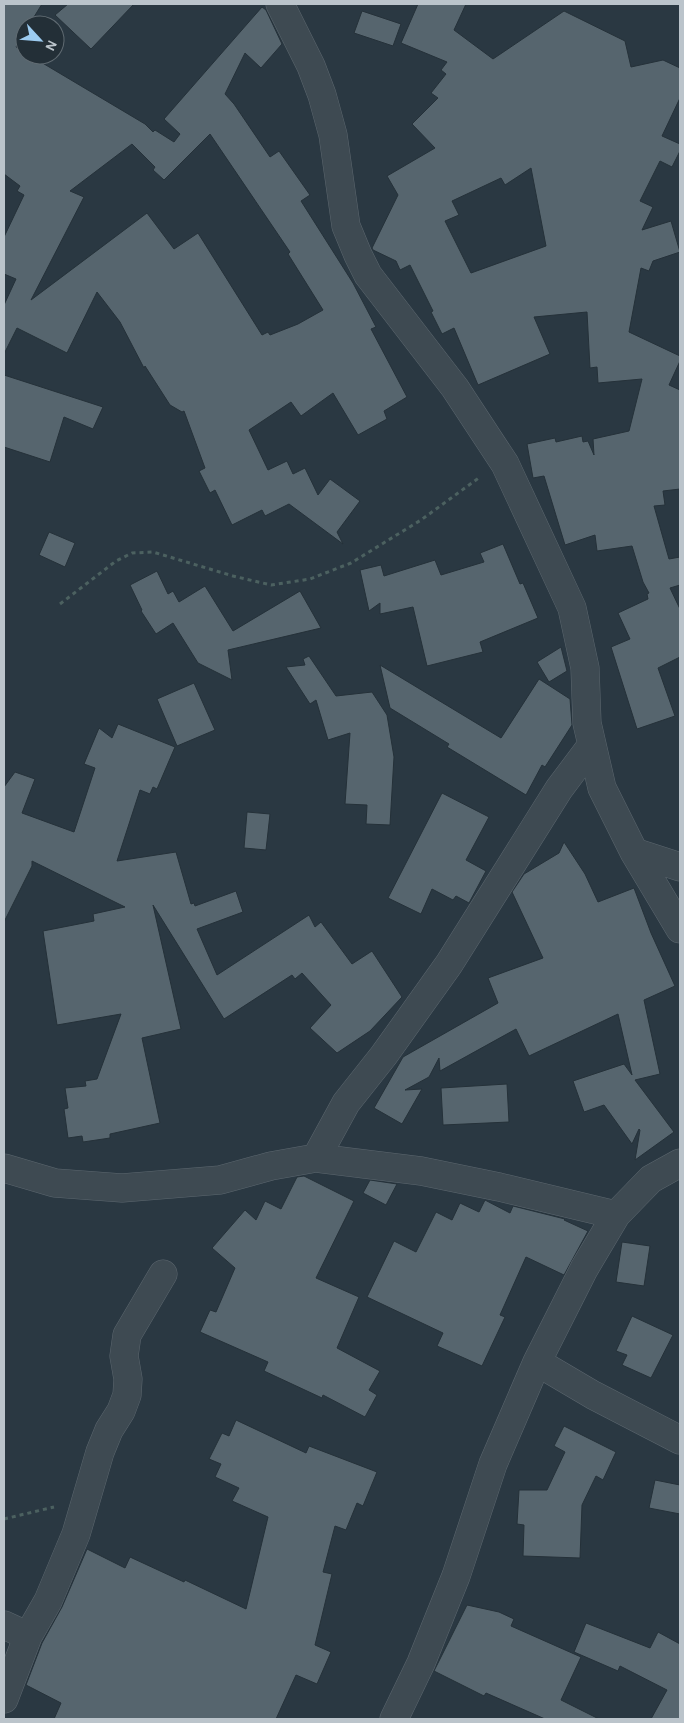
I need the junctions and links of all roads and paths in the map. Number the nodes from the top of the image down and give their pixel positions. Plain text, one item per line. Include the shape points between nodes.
1 (280, 4) edge
2 (505, 464) junction
3 (60, 604) dead end
4 (592, 745) junction
5 (634, 852) junction
6 (680, 867) edge
7 (680, 929) edge
8 (316, 1158) junction
9 (680, 1163) edge
10 (4, 1168) edge
11 (616, 1215) junction
12 (163, 1274) dead end
13 (537, 1362) junction
14 (680, 1440) edge
15 (88, 1491) junction
16 (4, 1520) edge
17 (4, 1625) edge
18 (28, 1636) junction
19 (4, 1699) edge
20 (394, 1719) edge

1 - 2 street via 322,95 333,135 346,226 358,256 368,275 455,388
2 - 3 path via 474,480 421,520 351,563 310,579 271,585 153,552 132,553 116,561
2 - 4 street via 572,608 585,668
4 - 5 street via 602,788
4 - 8 street via 559,789 449,964 346,1103
5 - 6 street
5 - 7 street
8 - 10 street via 220,1180 122,1188 55,1182
8 - 11 street via 421,1171
9 - 11 street via 651,1178
11 - 13 street via 584,1269
12 - 15 street via 127,1335 124,1356 127,1395 100,1452
13 - 14 street
13 - 20 street via 493,1464 456,1576 421,1664
15 - 16 path via 52,1508
15 - 18 street via 76,1534 48,1600
17 - 18 street
18 - 19 street

